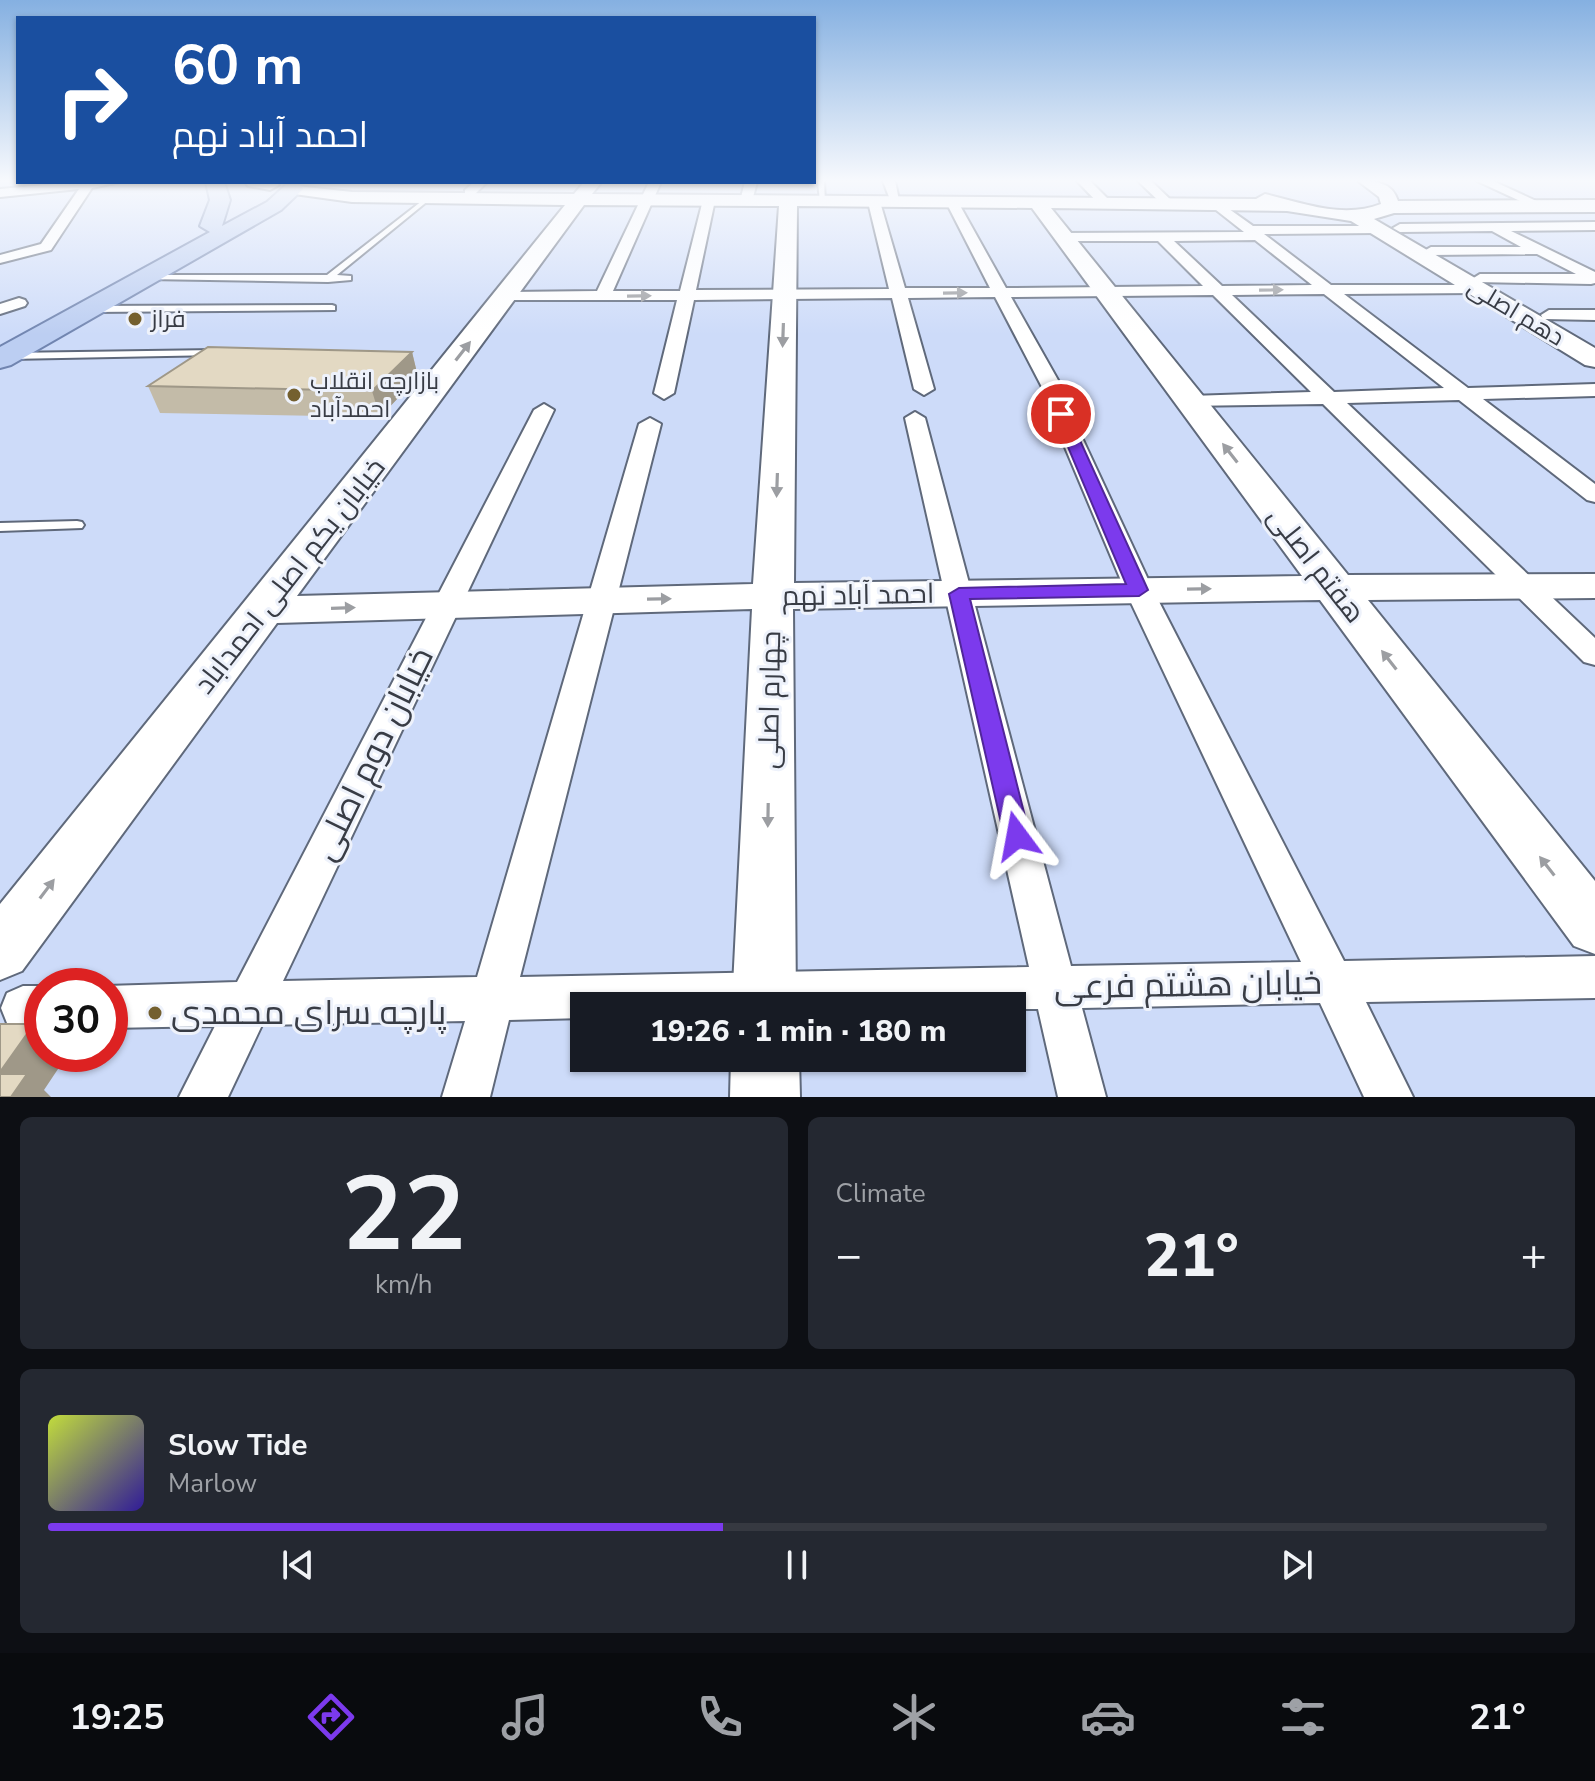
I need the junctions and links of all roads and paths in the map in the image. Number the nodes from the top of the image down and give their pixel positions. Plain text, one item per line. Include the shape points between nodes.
1 (56, 232) edge
2 (201, 232) edge
3 (210, 232) edge
4 (386, 232) edge
5 (555, 232) edge
6 (632, 232) edge
7 (702, 232) edge
8 (787, 232) edge
9 (882, 232) edge
10 (968, 232) edge
11 (1057, 232) edge
12 (1276, 232) edge
13 (1395, 232) edge
14 (1503, 232) edge
15 (1254, 233) junction
16 (1161, 236) junction
17 (1063, 237) junction
18 (1431, 251) dead end
19 (1541, 251) junction
20 (0, 259) edge
21 (348, 278) dead end
22 (1595, 278) edge
23 (328, 279) junction
24 (140, 280) junction
25 (1478, 283) junction
26 (1327, 289) junction
27 (1217, 290) junction
28 (1105, 291) junction
29 (1001, 292) junction
30 (898, 293) junction
31 (687, 295) junction
32 (784, 295) junction
33 (603, 296) junction
34 (505, 297) junction
35 (89, 300) junction
36 (19, 303) dead end
37 (332, 308) dead end
38 (0, 309) edge
39 (1549, 315) dead end
40 (1595, 315) edge
41 (2, 351) edge
42 (222, 352) edge
43 (1595, 359) edge
44 (1595, 390) edge
45 (664, 393) dead end
46 (1463, 394) junction
47 (1329, 398) junction
48 (1191, 402) junction
49 (544, 410) dead end
50 (650, 424) dead end
51 (1595, 495) edge
52 (77, 525) dead end
53 (0, 527) edge
54 (1523, 586) junction
55 (1595, 586) edge
56 (1333, 587) junction
57 (1139, 590) junction
58 (959, 594) junction
59 (773, 597) junction
60 (602, 600) junction
61 (448, 604) junction
62 (265, 610) junction
63 (1595, 655) edge
64 (1595, 927) edge
65 (0, 951) edge
66 (1595, 977) edge
67 (1332, 982) junction
68 (1053, 987) junction
69 (764, 992) edge
70 (933, 992) edge
71 (493, 997) junction
72 (570, 998) edge
73 (249, 1003) junction
74 (128, 1006) edge
75 (765, 1072) edge
76 (203, 1097) edge
77 (466, 1097) edge
78 (765, 1097) edge
79 (1082, 1097) edge
80 (1389, 1097) edge

1 - 20 street via 46,247
2 - 35 main road
3 - 24 main road
4 - 23 lane
5 - 34 street, خیابان یکم اصلی احمداباد
6 - 33 street
7 - 31 street
8 - 32 street, چهارم اصلی
9 - 30 street
10 - 29 street
11 - 17 street, هفتم اصلی
12 - 15 street
13 - 25 street, دهم اصلی
14 - 19 street
15 - 16 street
15 - 26 street
16 - 17 street
16 - 27 street
17 - 28 street, هفتم اصلی
18 - 19 street
19 - 22 street
21 - 23 lane
22 - 25 street
23 - 24 lane
24 - 35 main road
25 - 26 street
25 - 43 street, دهم اصلی
27 -> 26 street
26 - 46 street
27 - 28 street
27 - 47 street
28 - 29 street
28 - 48 street, هفتم اصلی
30 -> 29 street
29 - 57 street via 1057,402
30 - 32 street
30 - 58 street
31 - 32 street
33 -> 31 street
31 - 45 street
32 -> 59 street, چهارم اصلی
33 - 34 street
62 -> 34 street, خیابان یکم اصلی احمداباد
35 - 37 lane
35 - 41 main road
36 - 38 street
39 - 40 street
41 - 42 lane
44 - 46 street
46 - 47 street
46 - 51 street
47 - 48 street
47 - 54 street
56 -> 48 street, هفتم اصلی
49 - 61 street, خیابان دوم اصلی
50 - 60 street
52 - 53 lane
54 - 55 street, احمد آباد نهم
54 - 56 street, احمد آباد نهم
54 - 63 street
57 -> 56 street, احمد آباد نهم
64 -> 56 street, هفتم اصلی
57 - 58 street, احمد آباد نهم
57 - 67 street
58 - 59 street, احمد آباد نهم
58 - 68 street
60 -> 59 street, احمد آباد نهم
59 -> 69 street, چهارم اصلی
60 - 61 street, احمد آباد نهم
60 - 71 street
62 -> 61 street, احمد آباد نهم
61 - 73 street, خیابان دوم اصلی
65 -> 62 street, خیابان یکم اصلی احمداباد
66 - 67 street, خیابان هشتم فرعی
67 - 68 street, خیابان هشتم فرعی
67 - 80 street
68 - 70 street, خیابان هشتم فرعی
68 - 79 street
71 - 72 street, خیابان هشتم فرعی
71 - 73 street, خیابان هشتم فرعی
71 - 77 street
73 - 74 street, خیابان هشتم فرعی
73 - 76 street, خیابان دوم اصلی
75 - 78 street

